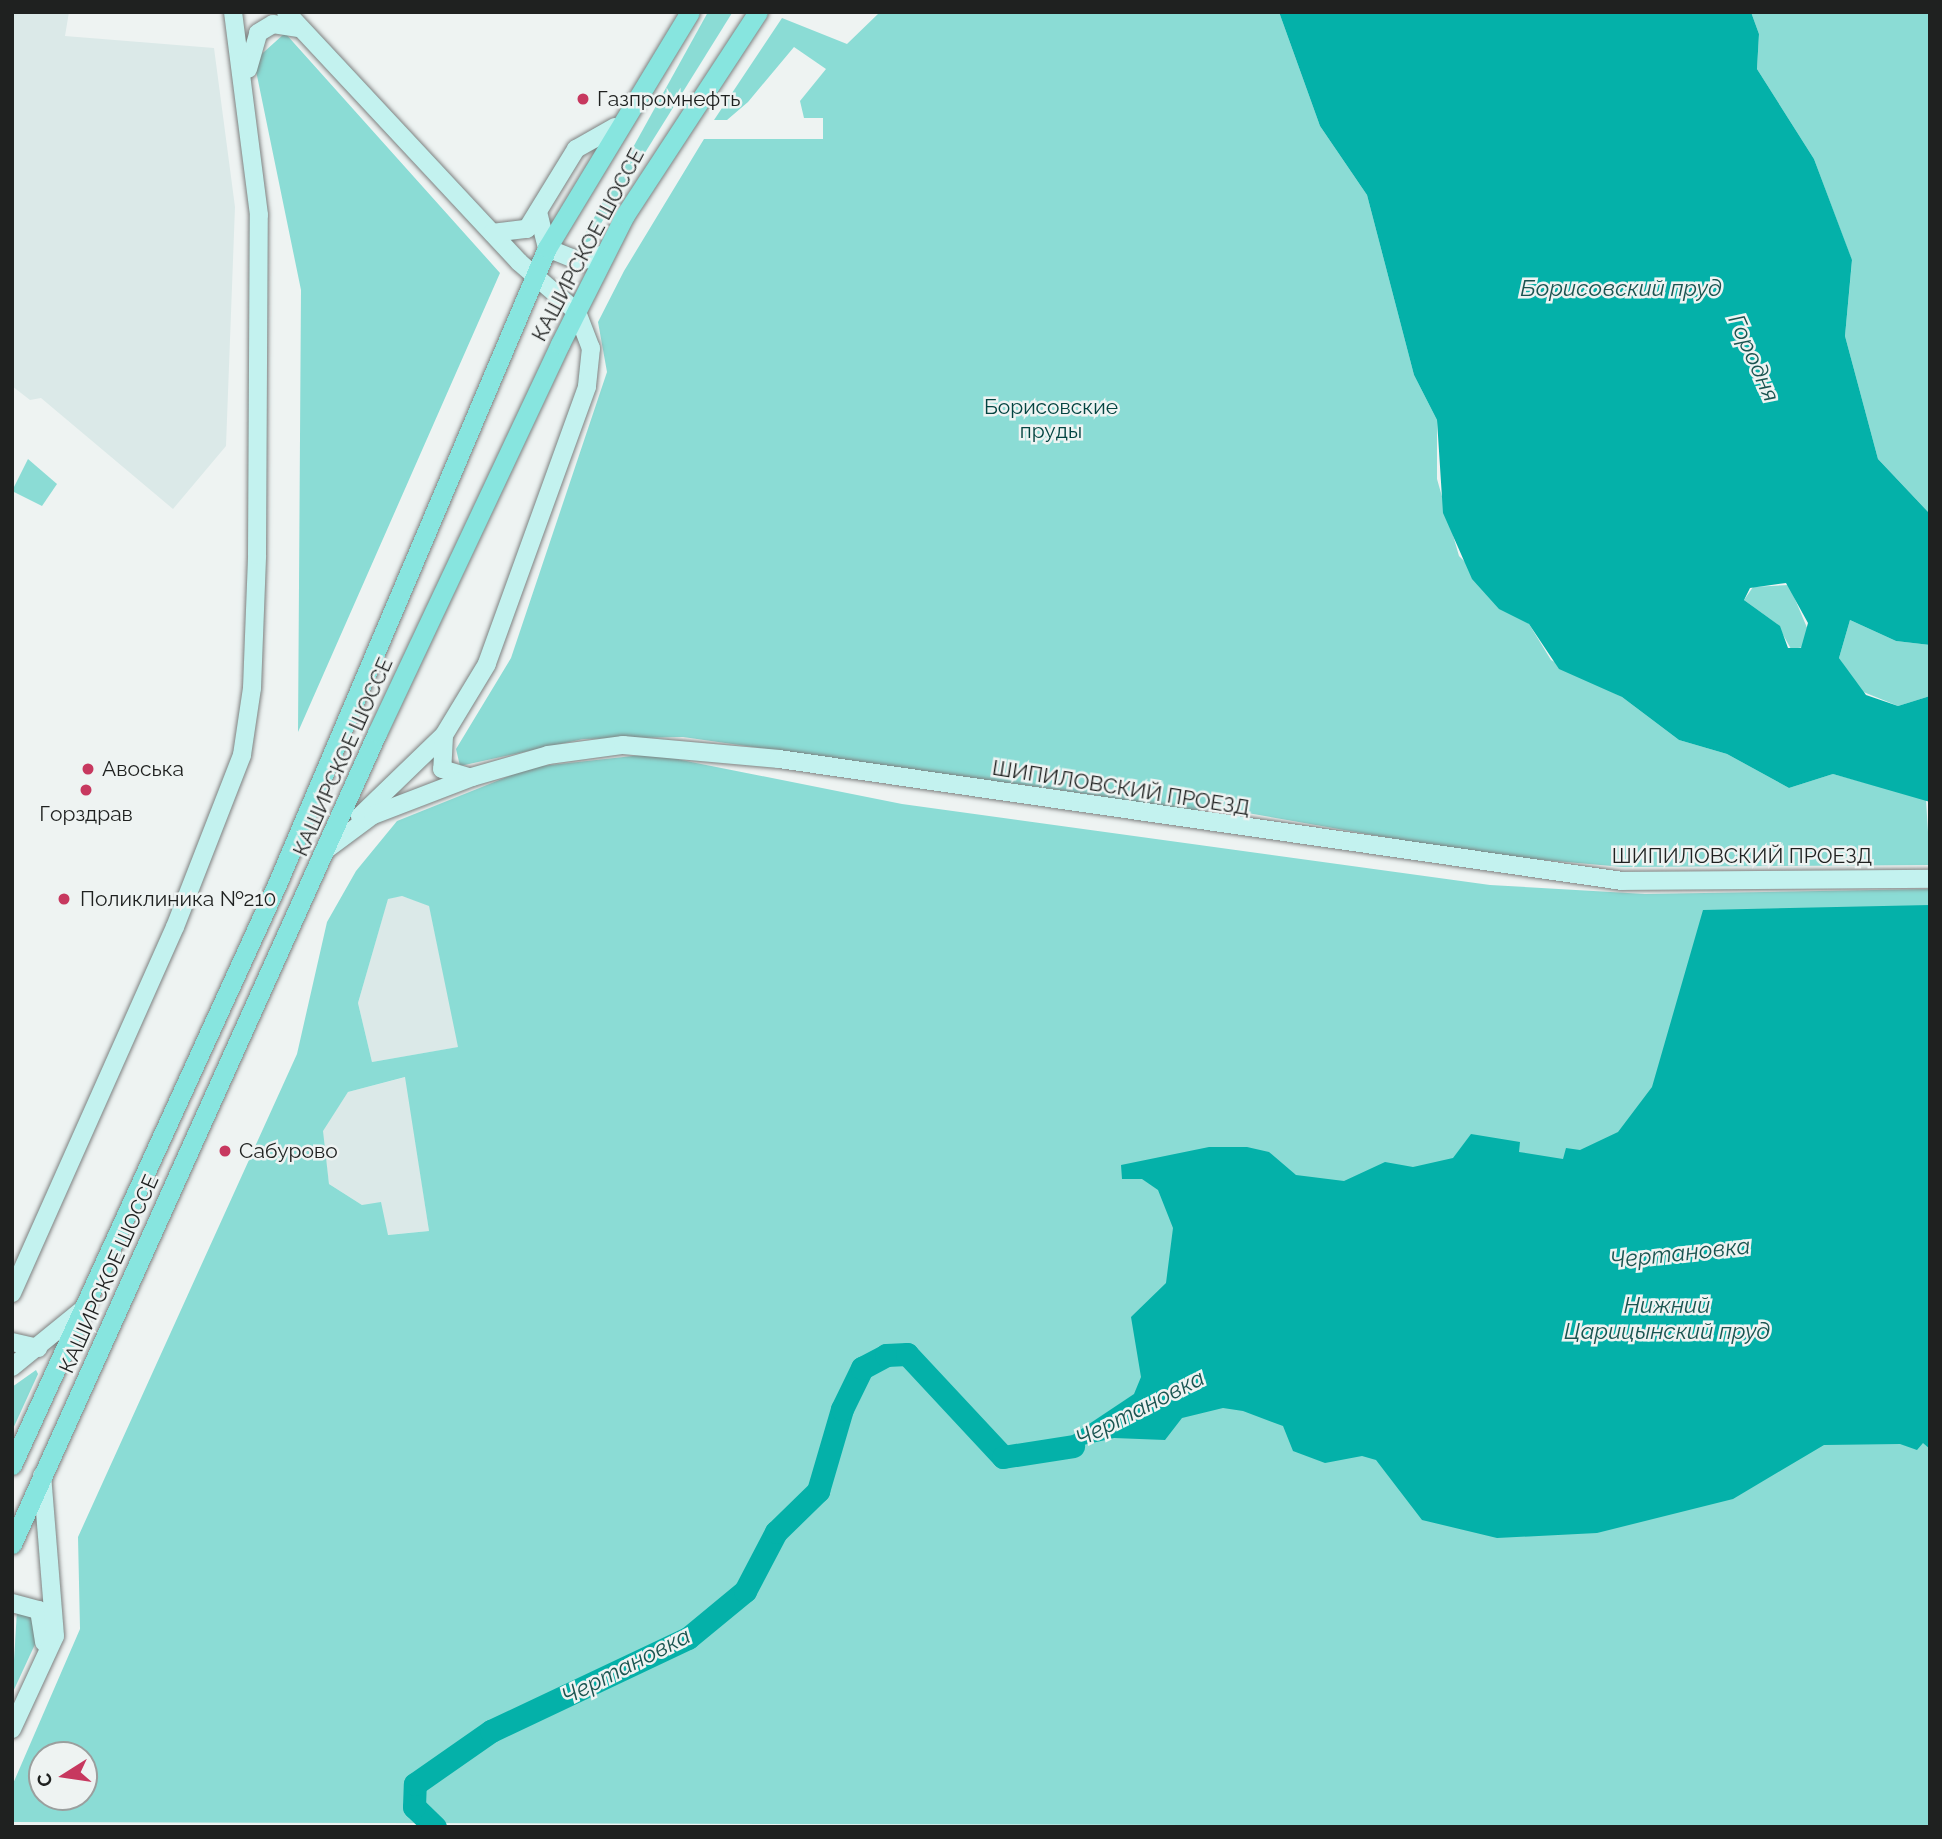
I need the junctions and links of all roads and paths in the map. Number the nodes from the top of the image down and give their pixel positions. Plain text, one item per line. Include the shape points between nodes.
1 (233, 12) edge
2 (286, 12) edge
3 (690, 12) edge
4 (758, 12) edge
5 (304, 31) junction
6 (246, 90) junction
7 (615, 127) junction
8 (538, 212) junction
9 (492, 233) junction
10 (547, 248) junction
11 (605, 254) junction
12 (535, 276) junction
13 (577, 312) junction
14 (444, 735) junction
15 (472, 777) junction
16 (345, 831) junction
17 (327, 849) junction
18 (1930, 879) edge
19 (12, 1293) edge
20 (82, 1310) junction
21 (12, 1342) edge
22 (38, 1348) junction
23 (12, 1367) edge
24 (12, 1465) edge
25 (42, 1476) junction
26 (12, 1544) edge
27 (12, 1603) edge
28 (43, 1657) junction
29 (12, 1729) edge

1 - 6 main road
2 - 5 main road
3 - 7 main road, КАШИРСКОЕ ШОССЕ
4 - 11 main road, КАШИРСКОЕ ШОССЕ via 685,117
5 - 6 main road via 286,22 258,33
5 - 9 main road
6 - 19 main road via 258,215 257,555 242,755 175,927
7 - 8 main road via 576,149
7 - 10 main road, КАШИРСКОЕ ШОССЕ
8 - 9 main road via 518,234
8 - 10 main road
9 - 12 main road
10 - 11 main road via 580,261
10 - 12 main road, КАШИРСКОЕ ШОССЕ
11 - 13 main road, КАШИРСКОЕ ШОССЕ
12 - 13 main road
12 - 20 main road, КАШИРСКОЕ ШОССЕ via 276,884
13 - 14 main road via 591,348 587,387 506,622
13 - 17 main road, КАШИРСКОЕ ШОССЕ
14 - 15 main road via 442,769
14 - 16 main road
15 - 16 main road, ШИПИЛОВСКИЙ ПРОЕЗД
15 - 18 main road, ШИПИЛОВСКИЙ ПРОЕЗД via 590,747 676,747 1622,881
16 - 17 main road, ШИПИЛОВСКИЙ ПРОЕЗД
17 - 25 main road, КАШИРСКОЕ ШОССЕ
20 - 22 main road
20 - 24 main road, КАШИРСКОЕ ШОССЕ
21 - 22 main road
22 - 23 main road
25 - 26 main road, КАШИРСКОЕ ШОССЕ
25 - 28 main road via 56,1618
27 - 28 main road via 39,1610 45,1625
28 - 29 main road

